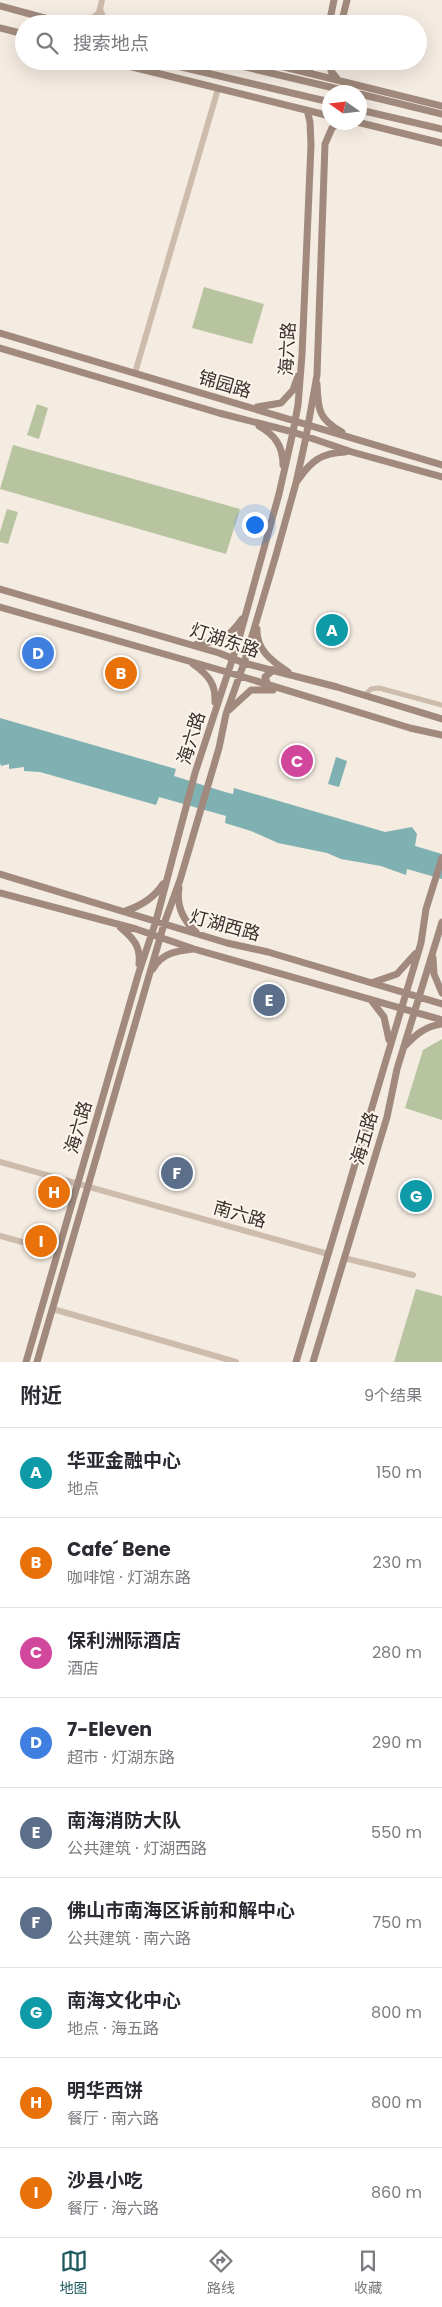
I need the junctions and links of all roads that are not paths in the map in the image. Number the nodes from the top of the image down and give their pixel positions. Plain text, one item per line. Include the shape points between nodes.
1 (102, 0) edge
2 (334, 0) edge
3 (347, 0) edge
4 (0, 6) edge
5 (100, 9) junction
6 (37, 15) edge
7 (97, 15) edge
8 (102, 15) edge
9 (331, 15) edge
10 (343, 15) edge
11 (0, 28) edge
12 (15, 32) edge
13 (143, 70) edge
14 (194, 70) edge
15 (258, 70) edge
16 (298, 70) edge
17 (306, 70) edge
18 (331, 70) edge
19 (302, 71) junction
20 (338, 80) junction
21 (322, 85) edge
22 (218, 89) junction
23 (367, 96) edge
24 (322, 100) edge
25 (442, 106) edge
26 (307, 110) junction
27 (367, 112) edge
28 (322, 114) edge
29 (442, 114) edge
30 (367, 124) edge
31 (442, 129) edge
32 (331, 130) edge
33 (442, 143) edge
34 (0, 333) edge
35 (0, 348) edge
36 (301, 369) junction
37 (135, 373) junction
38 (317, 375) junction
39 (250, 407) junction
40 (248, 420) junction
41 (296, 420) junction
42 (308, 425) junction
43 (293, 432) junction
44 (306, 437) junction
45 (355, 440) junction
46 (352, 452) junction
47 (442, 465) edge
48 (283, 476) junction
49 (442, 478) edge
50 (296, 483) junction
51 (0, 589) edge
52 (0, 608) edge
53 (246, 615) junction
54 (258, 618) junction
55 (192, 645) junction
56 (233, 657) junction
57 (189, 661) junction
58 (244, 663) junction
59 (273, 670) junction
60 (227, 672) junction
61 (293, 675) junction
62 (238, 677) junction
63 (268, 685) junction
64 (288, 691) junction
65 (364, 695) junction
66 (442, 705) edge
67 (214, 711) junction
68 (226, 714) junction
69 (442, 719) edge
70 (441, 735) edge
71 (442, 858) edge
72 (0, 874) edge
73 (167, 877) junction
74 (180, 880) junction
75 (0, 893) edge
76 (125, 911) junction
77 (156, 921) junction
78 (442, 922) edge
79 (164, 924) junction
80 (120, 927) junction
81 (152, 934) junction
82 (198, 934) junction
83 (160, 937) junction
84 (194, 949) junction
85 (419, 950) junction
86 (432, 953) junction
87 (139, 972) junction
88 (149, 976) junction
89 (373, 982) junction
90 (406, 993) junction
91 (442, 994) edge
92 (418, 997) junction
93 (369, 998) junction
94 (442, 1004) edge
95 (401, 1008) junction
96 (414, 1012) junction
97 (442, 1020) edge
98 (442, 1024) edge
99 (390, 1044) junction
100 (403, 1048) junction
101 (0, 1162) edge
102 (78, 1184) junction
103 (88, 1187) junction
104 (0, 1236) edge
105 (58, 1252) junction
106 (328, 1254) junction
107 (344, 1258) junction
108 (413, 1275) dead end
109 (53, 1309) junction
110 (26, 1362) edge
111 (37, 1362) edge
112 (236, 1362) edge
113 (296, 1362) edge
114 (313, 1362) edge

1 - 5 street
2 - 9 main road
3 - 10 main road
4 - 6 main road
5 - 7 street
5 - 8 street
11 - 12 main road
13 - 22 main road
14 - 24 main road
15 - 21 main road
16 - 19 main road
17 - 19 main road
18 - 20 main road
19 - 20 main road
20 - 25 main road
22 - 26 main road
22 - 37 street
23 - 29 main road
26 - 28 main road
26 - 36 main road, 海六路 via 311,146
27 - 31 main road
30 - 33 main road
32 - 38 main road, 海六路 via 325,144
34 - 37 main road, 锦园路
35 - 40 main road, 锦园路
36 - 39 main road via 293,390 281,403
36 - 41 main road, 海六路
37 - 39 main road, 锦园路
38 - 42 main road, 海六路
38 - 45 main road via 321,416 331,427
39 - 41 main road, 锦园路
40 - 43 main road, 锦园路
40 - 48 main road via 270,432 277,440
41 - 42 main road, 锦园路
41 - 43 main road, 海六路
42 - 44 main road, 海六路
42 - 45 main road, 锦园路
43 - 44 main road, 锦园路
43 - 48 main road, 海六路
44 - 46 main road, 锦园路
44 - 50 main road, 海六路
45 - 47 main road, 锦园路
46 - 49 main road, 锦园路
46 - 50 main road via 334,452 317,458
48 - 53 main road, 海六路
50 - 54 main road, 海六路
51 - 55 main road, 灯湖东路
52 - 57 main road, 灯湖东路
53 - 55 main road via 224,639
53 - 56 main road, 海六路
54 - 58 main road, 海六路
54 - 61 main road via 257,635 265,655
55 - 56 main road, 灯湖东路
56 - 58 main road, 灯湖东路
56 - 60 main road, 海六路
57 - 60 main road, 灯湖东路
57 - 67 main road via 213,684 216,694
58 - 59 main road, 灯湖东路
58 - 62 main road, 海六路
59 - 61 main road, 灯湖东路
59 - 63 main road via 265,677
60 - 62 main road, 灯湖东路
60 - 67 main road, 海六路
61 - 65 main road, 灯湖东路
62 - 63 main road, 灯湖东路
62 - 68 main road, 海六路
63 - 64 main road, 灯湖东路
64 - 68 main road via 251,690
64 - 70 main road, 灯湖东路
65 - 66 street via 379,688
65 - 69 main road, 灯湖东路
67 - 73 main road, 海六路
68 - 74 main road, 海六路
71 - 85 main road via 426,909
72 - 76 main road, 灯湖西路
73 - 76 main road via 158,892
73 - 77 main road, 海六路
74 - 79 main road, 海六路
74 - 82 main road via 181,912
75 - 80 main road, 灯湖西路
76 - 77 main road, 灯湖西路
77 - 79 main road, 灯湖西路
77 - 81 main road, 海六路
78 - 86 main road, 海五路
79 - 82 main road, 灯湖西路
79 - 83 main road, 海六路
80 - 81 main road, 灯湖西路
80 - 87 main road via 139,949
81 - 83 main road, 灯湖西路
81 - 87 main road, 海六路
82 - 89 main road, 灯湖西路
83 - 84 main road, 灯湖西路
83 - 88 main road, 海六路
84 - 88 main road via 174,951 164,957
84 - 93 main road, 灯湖西路
85 - 89 main road via 398,974
85 - 90 main road
86 - 91 main road via 434,974
86 - 92 main road, 海五路
87 - 102 main road, 海六路
88 - 103 main road, 海六路
89 - 90 main road, 灯湖西路
90 - 92 main road, 灯湖西路
90 - 95 main road
92 - 94 main road, 灯湖西路
92 - 96 main road, 海五路
93 - 95 main road, 灯湖西路
93 - 99 main road via 384,1017
95 - 96 main road, 灯湖西路
95 - 99 main road
96 - 97 main road, 灯湖西路
96 - 100 main road, 海五路
98 - 100 main road via 420,1031
99 - 106 main road
100 - 107 main road, 海五路 via 387,1117
101 - 102 street, 南六路
102 - 103 street, 南六路
102 - 105 main road, 海六路
103 - 106 street, 南六路
103 - 109 main road, 海六路
104 - 105 street
105 - 110 main road, 海六路
106 - 113 main road
107 - 108 street
107 - 114 main road, 海五路
109 - 111 main road, 海六路
109 - 112 street

